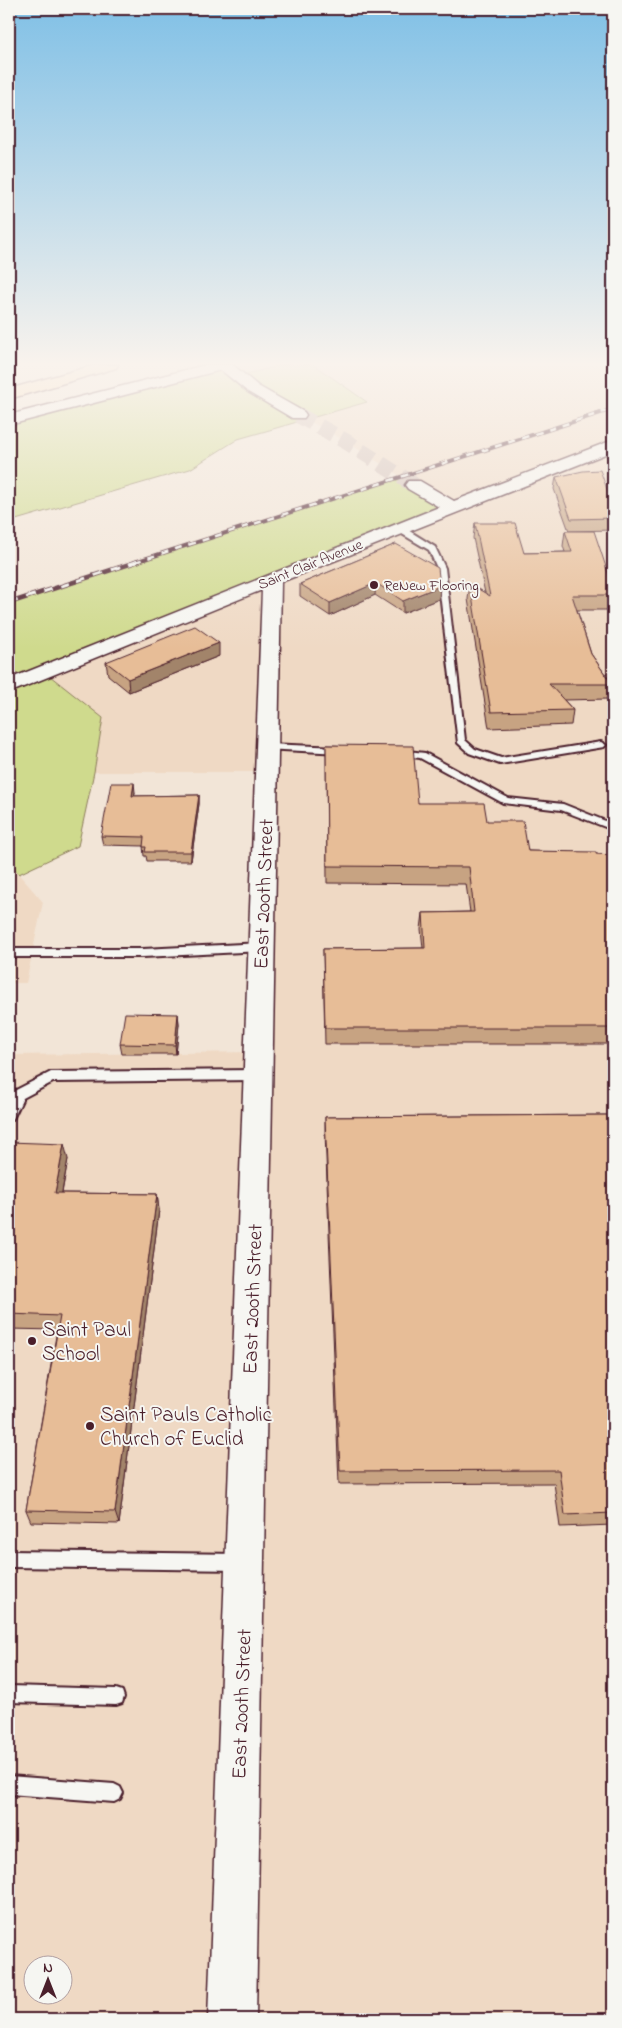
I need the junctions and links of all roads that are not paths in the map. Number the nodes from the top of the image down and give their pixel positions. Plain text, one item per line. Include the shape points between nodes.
1 (576, 460) edge
2 (414, 485) tunnel mouth
3 (453, 508) junction
4 (400, 529) junction
5 (272, 579) junction
6 (9, 686) edge
7 (601, 745) dead end
8 (267, 748) junction
9 (346, 750) edge
10 (384, 752) edge
11 (613, 827) edge
12 (262, 947) junction
13 (9, 953) edge
14 (258, 1075) junction
15 (14, 1095) edge
16 (9, 1116) edge
17 (9, 1559) edge
18 (245, 1562) junction
19 (9, 1694) edge
20 (116, 1697) dead end
21 (9, 1785) edge
22 (114, 1793) dead end
23 (232, 2019) edge

1 - 3 street, Saint Clair Avenue
2 - 3 street
3 - 4 street, Saint Clair Avenue
4 - 5 street, Saint Clair Avenue
4 - 7 lane via 432,549 440,568 462,741 472,751 500,761
5 - 6 street, Saint Clair Avenue
5 - 8 street, East 200th Street
8 - 9 lane
8 - 12 street, East 200th Street
10 - 11 lane via 422,755 506,801 563,807
12 - 13 lane via 143,953
12 - 14 street, East 200th Street
14 - 15 lane via 50,1077
14 - 18 street, East 200th Street
15 - 16 lane
17 - 18 lane
18 - 23 street, East 200th Street
19 - 20 lane
21 - 22 lane

